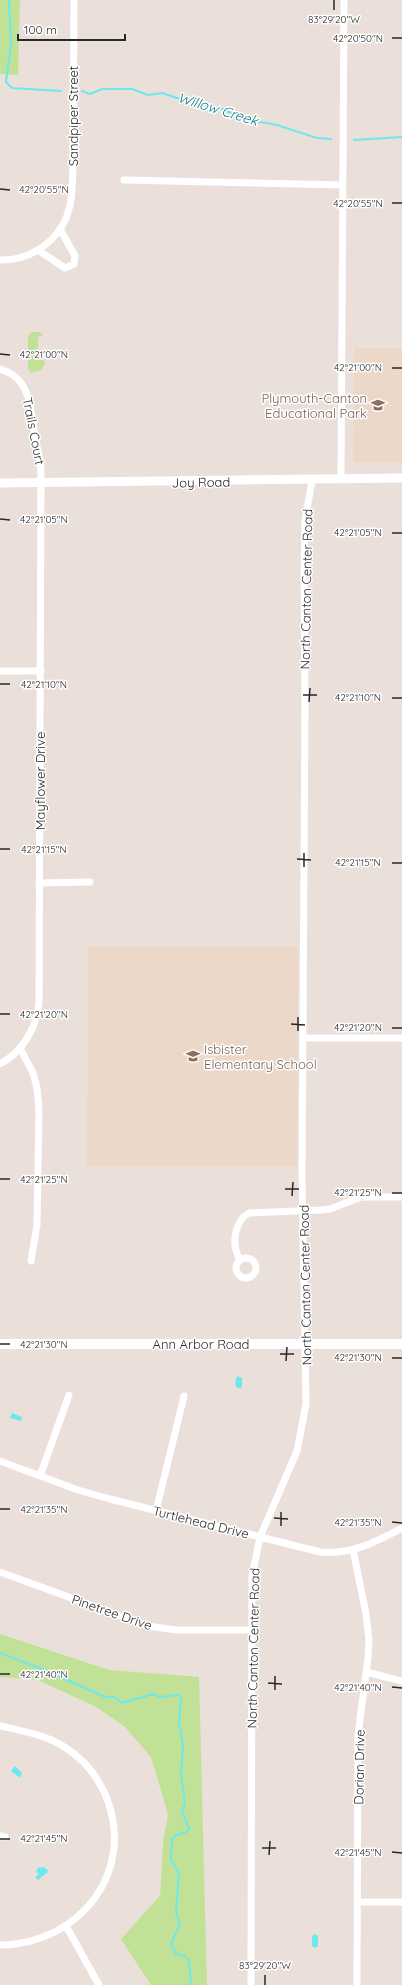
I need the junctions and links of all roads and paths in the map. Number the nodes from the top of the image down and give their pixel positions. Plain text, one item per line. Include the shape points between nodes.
1 (74, 0) edge
2 (344, 0) edge
3 (124, 180) dead end
4 (343, 185) junction
5 (60, 229) junction
6 (38, 250) junction
7 (0, 260) edge
8 (0, 368) edge
9 (341, 478) junction
10 (402, 478) edge
11 (312, 481) junction
12 (0, 483) edge
13 (41, 483) junction
14 (0, 671) edge
15 (41, 671) junction
16 (90, 882) dead end
17 (39, 883) junction
18 (304, 1038) junction
19 (402, 1038) edge
20 (20, 1048) junction
21 (0, 1064) edge
22 (402, 1197) edge
23 (303, 1211) junction
24 (240, 1259) dead end
25 (31, 1261) dead end
26 (0, 1344) edge
27 (306, 1344) junction
28 (402, 1344) edge
29 (69, 1396) dead end
30 (184, 1396) dead end
31 (0, 1461) edge
32 (40, 1476) junction
33 (156, 1511) junction
34 (402, 1528) edge
35 (260, 1537) junction
36 (353, 1550) junction
37 (0, 1572) edge
38 (252, 1630) junction
39 (366, 1672) junction
40 (402, 1681) edge
41 (0, 1726) edge
42 (358, 1902) junction
43 (402, 1902) edge
44 (66, 1926) junction
45 (0, 1944) edge
46 (99, 1985) edge
47 (251, 1985) edge
48 (357, 1985) edge

1 - 5 street, Sandpiper Street via 72,193 69,210
2 - 4 street
3 - 4 street
4 - 9 street
5 - 6 street, Sandpiper Street
5 - 6 street via 75,256 74,264 64,268
6 - 7 street, Sandpiper Street via 21,258
8 - 13 street, Trails Court via 20,380 28,394 41,464
9 - 10 street, Joy Road
9 - 11 street, Joy Road
11 - 13 street, Joy Road
11 - 18 street, North Canton Center Road via 305,520 304,567
12 - 13 street, Joy Road
13 - 15 street, Mayflower Drive
14 - 15 street
15 - 17 street, Mayflower Drive
16 - 17 street
17 - 20 street, Mayflower Drive via 39,1007 33,1029
18 - 19 street
18 - 23 street, North Canton Center Road
20 - 21 street, Mayflower Drive
20 - 25 street via 33,1073 39,1101 37,1225
22 - 23 street via 365,1197 330,1209
23 - 24 street via 254,1212 245,1215 240,1220 235,1238 235,1253
23 - 27 street, North Canton Center Road
26 - 27 main road, Ann Arbor Road
27 - 28 main road, Ann Arbor Road
27 - 35 street, North Canton Center Road via 306,1404 301,1435 293,1462
29 - 32 street
30 - 33 street
31 - 32 street, Turtlehead Drive
32 - 33 street, Turtlehead Drive via 78,1490
33 - 35 street, Turtlehead Drive
34 - 36 street, Turtlehead Drive via 374,1543
35 - 36 street, Turtlehead Drive via 320,1552
35 - 38 street, North Canton Center Road via 252,1576
36 - 39 street, Dorian Drive via 368,1629 369,1651
37 - 38 street, Pinetree Drive via 148,1626 176,1630
38 - 47 street, North Canton Center Road
39 - 40 street
39 - 42 street, Dorian Drive via 358,1735
41 - 44 street via 39,1735 67,1748 87,1766 107,1800 114,1826 113,1852 107,1875 94,1899 78,1918
42 - 43 street
42 - 48 street, Dorian Drive
44 - 45 street via 33,1941
44 - 46 street

